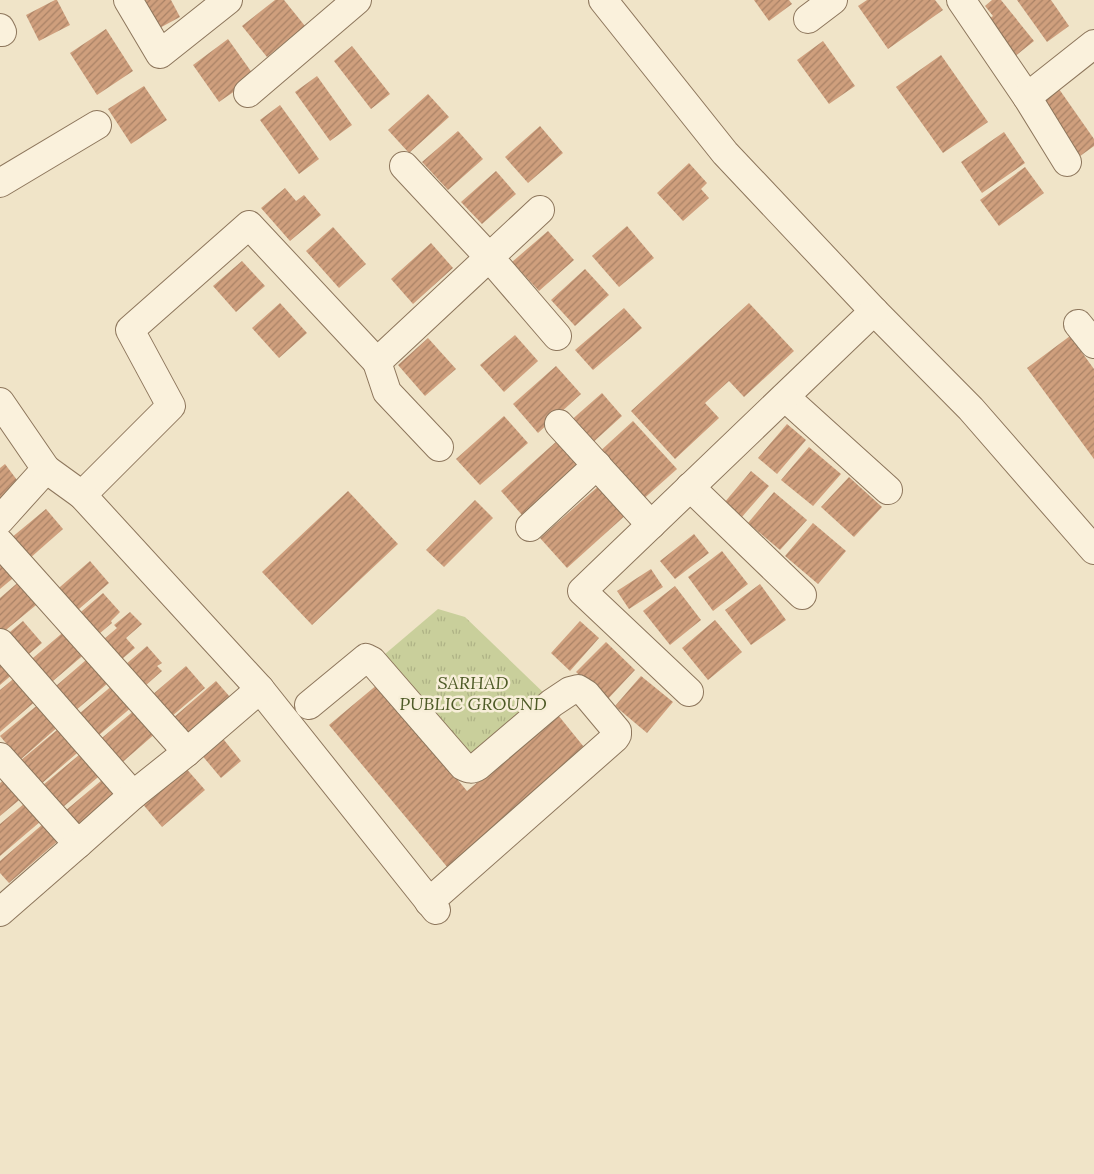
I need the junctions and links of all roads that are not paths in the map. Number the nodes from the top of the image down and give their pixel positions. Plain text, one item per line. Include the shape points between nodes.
1 (128, 0) edge
2 (228, 0) edge
3 (603, 0) edge
4 (834, 0) edge
5 (961, 0) edge
6 (341, 5) edge
7 (808, 19) dead end
8 (1094, 44) edge
9 (248, 93) dead end
10 (1027, 97) junction
11 (97, 125) dead end
12 (1068, 162) dead end
13 (404, 166) dead end
14 (0, 183) edge
15 (540, 210) dead end
16 (489, 257) junction
17 (874, 311) junction
18 (557, 336) dead end
19 (377, 362) junction
20 (785, 397) junction
21 (3, 414) edge
22 (559, 424) dead end
23 (439, 447) dead end
24 (597, 465) junction
25 (46, 469) junction
26 (690, 488) junction
27 (888, 490) dead end
28 (82, 495) junction
29 (0, 520) edge
30 (650, 525) junction
31 (530, 527) dead end
32 (0, 543) edge
33 (1093, 547) edge
34 (802, 595) dead end
35 (0, 643) edge
36 (260, 689) junction
37 (689, 692) dead end
38 (289, 725) junction
39 (187, 752) junction
40 (0, 757) edge
41 (133, 795) junction
42 (78, 844) junction
43 (0, 912) edge

1 - 2 street via 160,54
3 - 17 street via 725,153
4 - 7 street
5 - 10 street
6 - 9 street
8 - 10 street
10 - 12 street
11 - 14 street
13 - 16 street
15 - 16 street
16 - 18 street
16 - 19 street
17 - 20 street
17 - 33 street via 972,409
19 - 23 street via 387,392
19 - 28 street via 249,225 130,330 171,406
20 - 26 street
20 - 27 street
21 - 25 street
22 - 24 street
24 - 30 street
24 - 31 street
25 - 28 street
25 - 29 street
26 - 30 street
26 - 34 street
28 - 36 street
30 - 37 street via 582,591
32 - 39 street
35 - 41 street
36 - 38 street
36 - 39 street
38 - 38 street via 294,710 309,705 366,658 468,768 478,766 552,703 578,689 586,694 617,735 432,906
39 - 41 street
40 - 42 street
41 - 42 street
42 - 43 street

